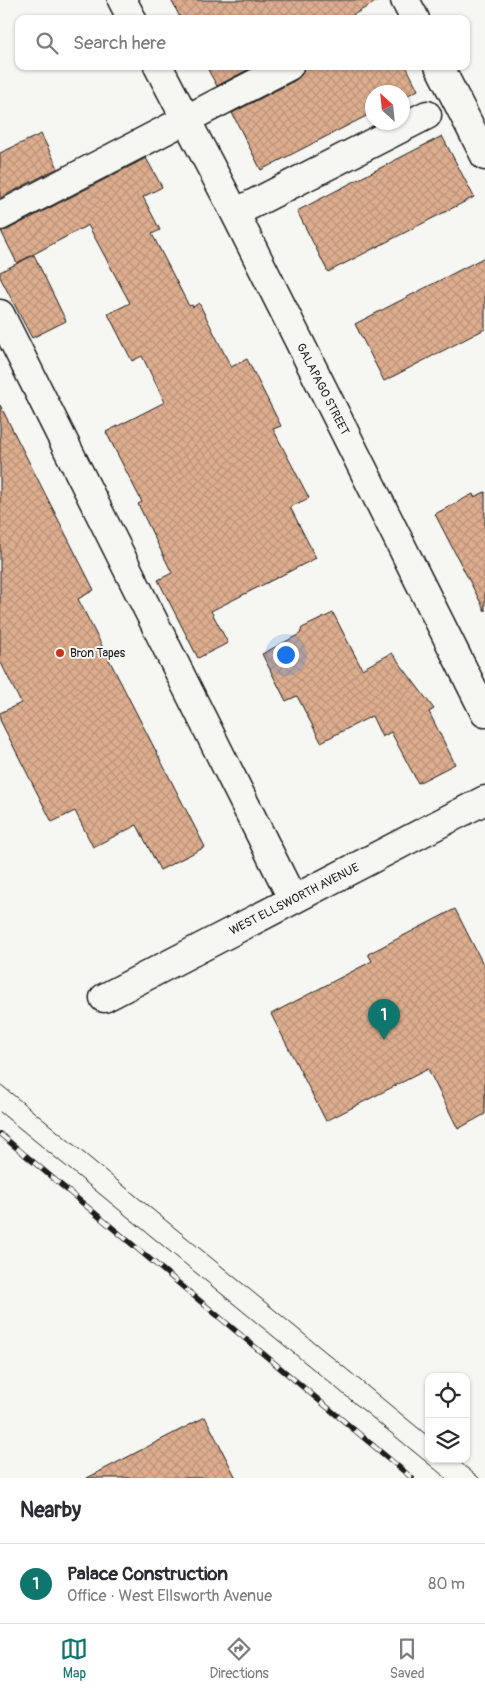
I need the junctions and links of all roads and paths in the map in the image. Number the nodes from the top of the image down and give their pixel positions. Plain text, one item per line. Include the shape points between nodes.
1 (122, 0) edge
2 (405, 0) edge
3 (130, 15) edge
4 (413, 15) edge
5 (160, 70) edge
6 (281, 70) edge
7 (441, 70) edge
8 (427, 114) dead end
9 (186, 120) junction
10 (485, 156) edge
11 (234, 213) junction
12 (0, 216) edge
13 (0, 314) edge
14 (485, 713) edge
15 (485, 800) edge
16 (293, 900) junction
17 (104, 998) dead end

1 - 3 street
2 - 4 street
5 - 9 street, GALAPAGO STREET
6 - 9 street
7 - 10 street
8 - 11 street
9 - 11 street, GALAPAGO STREET
9 - 12 street
11 - 14 street, GALAPAGO STREET
13 - 16 street
15 - 16 street, WEST ELLSWORTH AVENUE
16 - 17 street, WEST ELLSWORTH AVENUE

